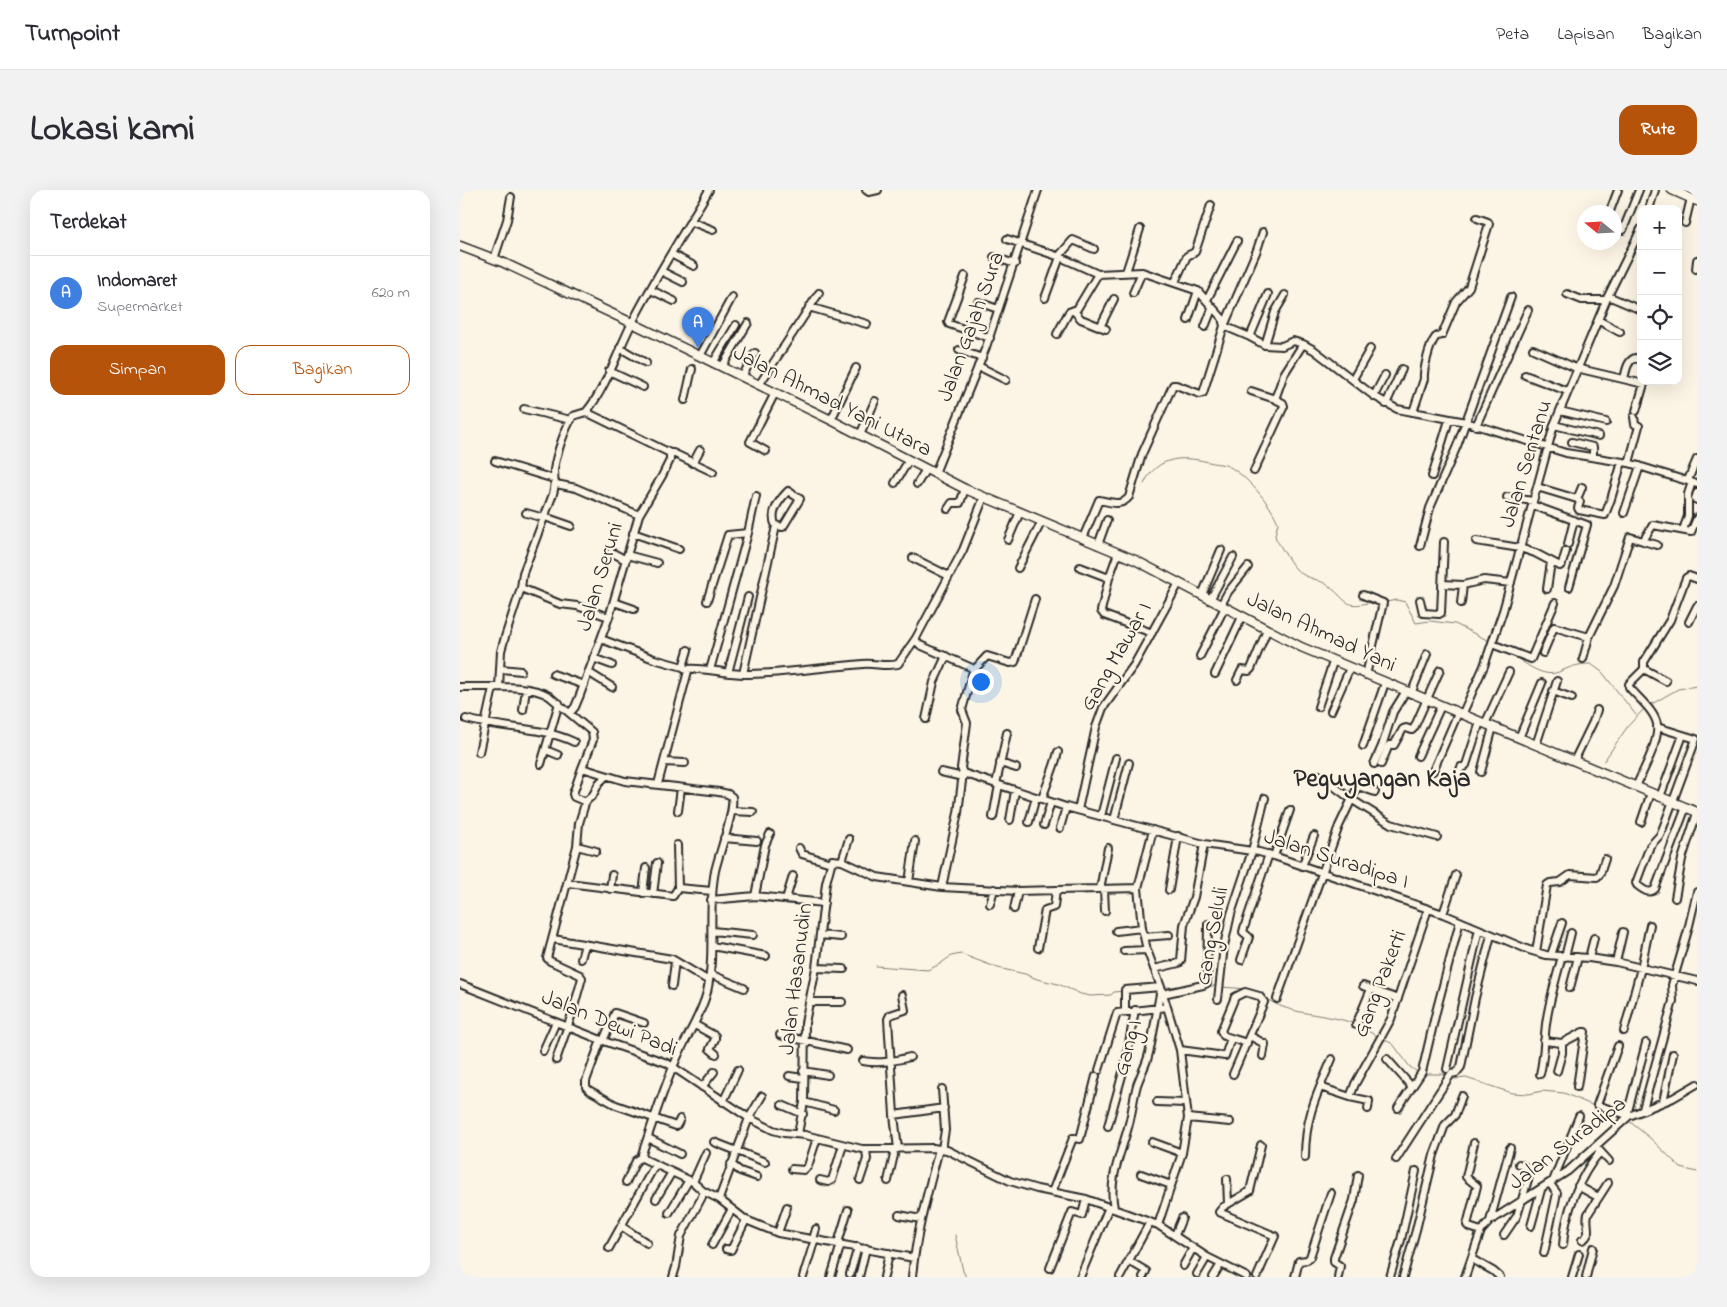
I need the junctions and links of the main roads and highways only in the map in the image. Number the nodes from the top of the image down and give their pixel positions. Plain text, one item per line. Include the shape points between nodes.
1 (1672, 190) edge
2 (1682, 192) edge
3 (1694, 199) edge
4 (460, 246) edge
5 (935, 473) joint
6 (1697, 812) edge

1 - 2 main road
2 - 3 main road
4 - 5 main road, Jalan Ahmad Yani Utara via 632,323
5 - 6 main road, Jalan Ahmad Yani via 1118,553 1333,662

